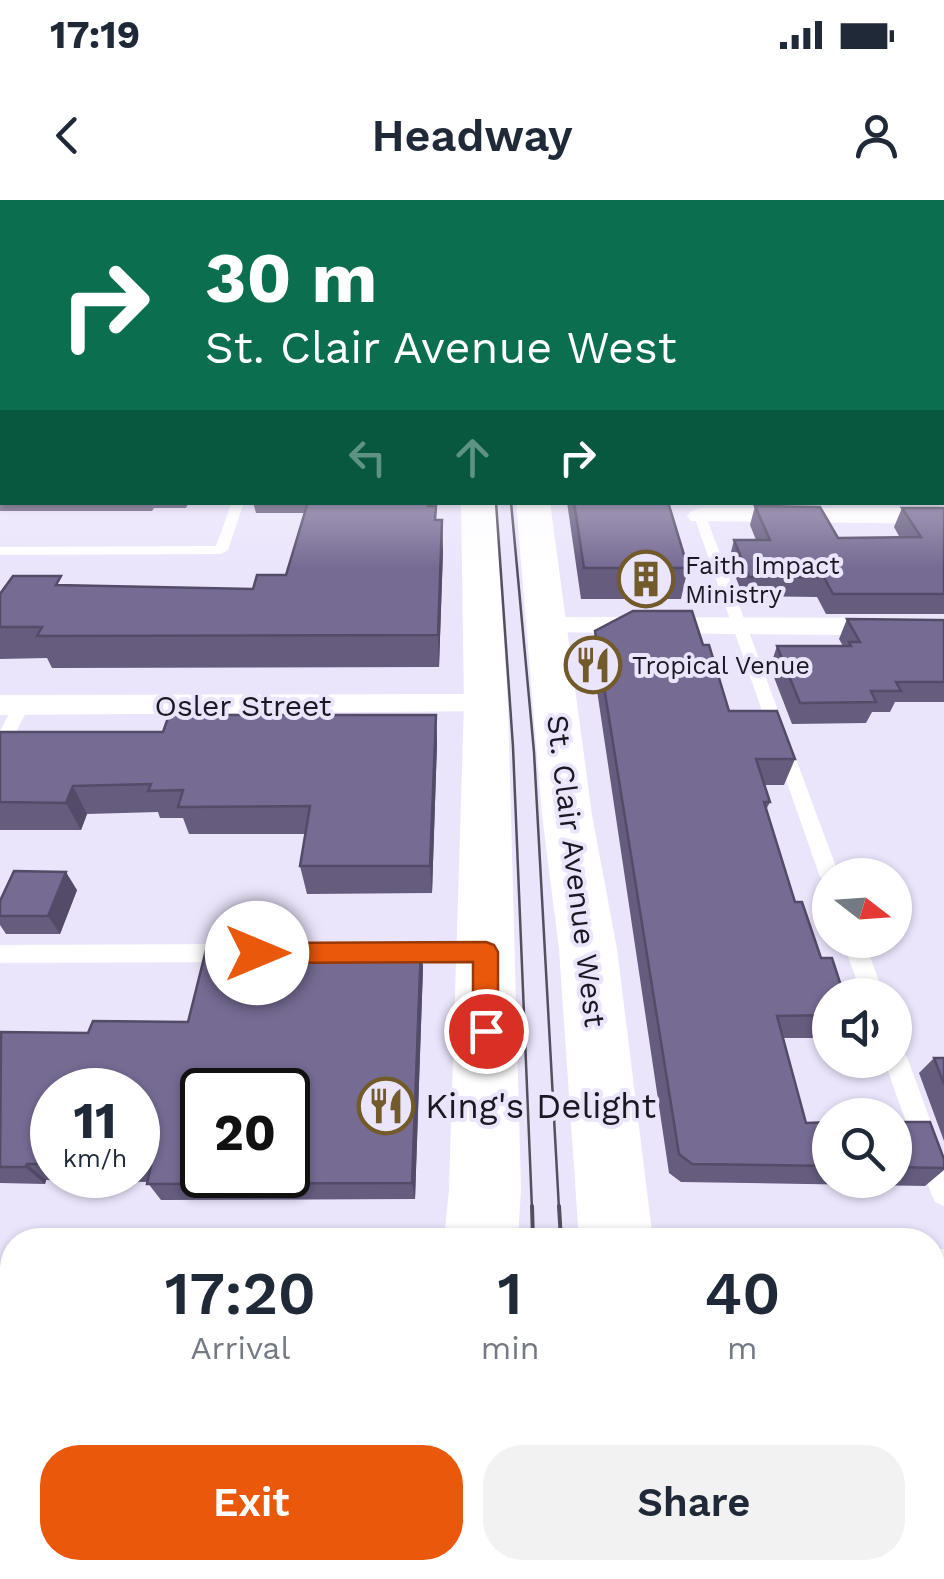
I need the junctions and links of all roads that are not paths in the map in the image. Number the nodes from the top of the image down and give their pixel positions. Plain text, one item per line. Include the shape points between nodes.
1 (237, 505) edge
2 (478, 505) edge
3 (533, 505) edge
4 (700, 516) joint
5 (944, 516) edge
6 (0, 551) edge
7 (740, 625) junction
8 (547, 626) junction
9 (944, 627) edge
10 (486, 704) junction
11 (11, 705) edge
12 (0, 747) edge
13 (823, 858) edge
14 (486, 952) junction
15 (249, 953) edge
16 (384, 953) edge
17 (0, 954) edge
18 (903, 1078) edge
19 (944, 1193) edge
20 (482, 1228) edge
21 (615, 1228) edge

1 - 6 lane via 221,550
2 - 10 main road
3 - 8 main road, St. Clair Avenue West
4 - 5 street
4 - 7 lane
7 - 8 street
7 - 9 street
7 - 13 lane
8 - 21 main road, St. Clair Avenue West
10 - 11 street, Osler Street
10 - 14 main road
11 - 12 lane
14 - 16 lane
14 - 20 main road
15 - 17 lane
18 - 19 lane

